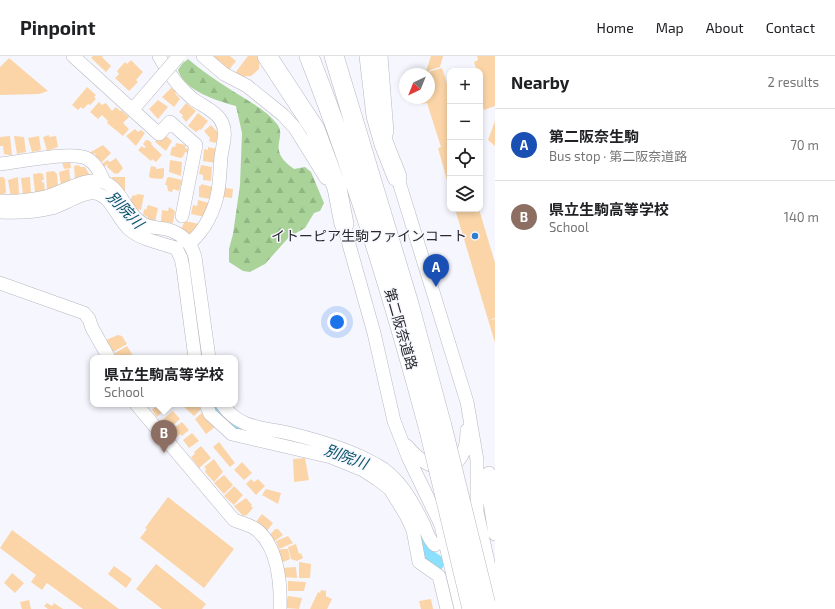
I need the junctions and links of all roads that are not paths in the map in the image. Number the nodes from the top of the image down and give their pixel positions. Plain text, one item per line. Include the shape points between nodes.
1 (73, 56) edge
2 (159, 56) edge
3 (179, 56) edge
4 (203, 56) edge
5 (267, 56) edge
6 (309, 56) edge
7 (334, 56) edge
8 (369, 56) edge
9 (380, 56) edge
10 (133, 109) junction
11 (0, 164) edge
12 (397, 177) junction
13 (104, 182) junction
14 (0, 201) edge
15 (0, 212) edge
16 (182, 216) dead end
17 (344, 224) junction
18 (190, 243) junction
19 (0, 283) edge
20 (107, 355) edge
21 (195, 355) edge
22 (209, 355) edge
23 (467, 402) junction
24 (139, 407) edge
25 (207, 407) edge
26 (224, 407) edge
27 (436, 428) junction
28 (401, 438) junction
29 (490, 473) dead end
30 (495, 534) edge
31 (435, 545) dead end
32 (495, 594) edge
33 (280, 609) edge
34 (447, 609) edge
35 (461, 609) edge
36 (472, 609) edge
37 (487, 609) edge

1 - 10 street
2 - 18 street via 172,77 191,98 219,118 226,132 219,190 207,223 200,235
3 - 10 street, bridge
4 - 17 street via 224,74 247,86 283,114 295,128 328,182
5 - 17 highway via 315,129 337,188
6 - 27 highway, 第二阪奈道路 via 364,208
7 - 27 highway, 第二阪奈道路 via 409,304
8 - 12 highway via 376,116
9 - 12 street via 387,137
10 - 16 street via 159,134 170,122 196,145
11 - 13 street via 75,155 88,159 101,174
12 - 23 street
13 - 14 street via 86,182 46,197
13 - 18 street via 113,189 129,212 140,222 179,234
15 - 21 street via 38,211 94,193 104,196 121,221 131,230 148,240 176,248 184,268
17 - 28 street via 374,333 394,420
18 - 22 street via 196,262
19 - 20 street via 84,313 90,319 92,328
23 - 28 street via 467,444 460,460 454,464 442,468 427,464 417,458
23 - 32 street via 477,460 477,512
24 - 33 street via 234,520 256,529 266,539 279,584
25 - 34 street via 210,414 232,434 331,457 378,478 390,489 406,515 413,530 419,562 439,576
26 - 31 street via 231,415 254,428 292,434 344,449 379,466 397,481 418,512 430,540
27 - 36 highway, 第二阪奈道路, bridge
27 - 37 highway, 第二阪奈道路, bridge
28 - 35 street via 441,525
29 - 30 street via 489,496

